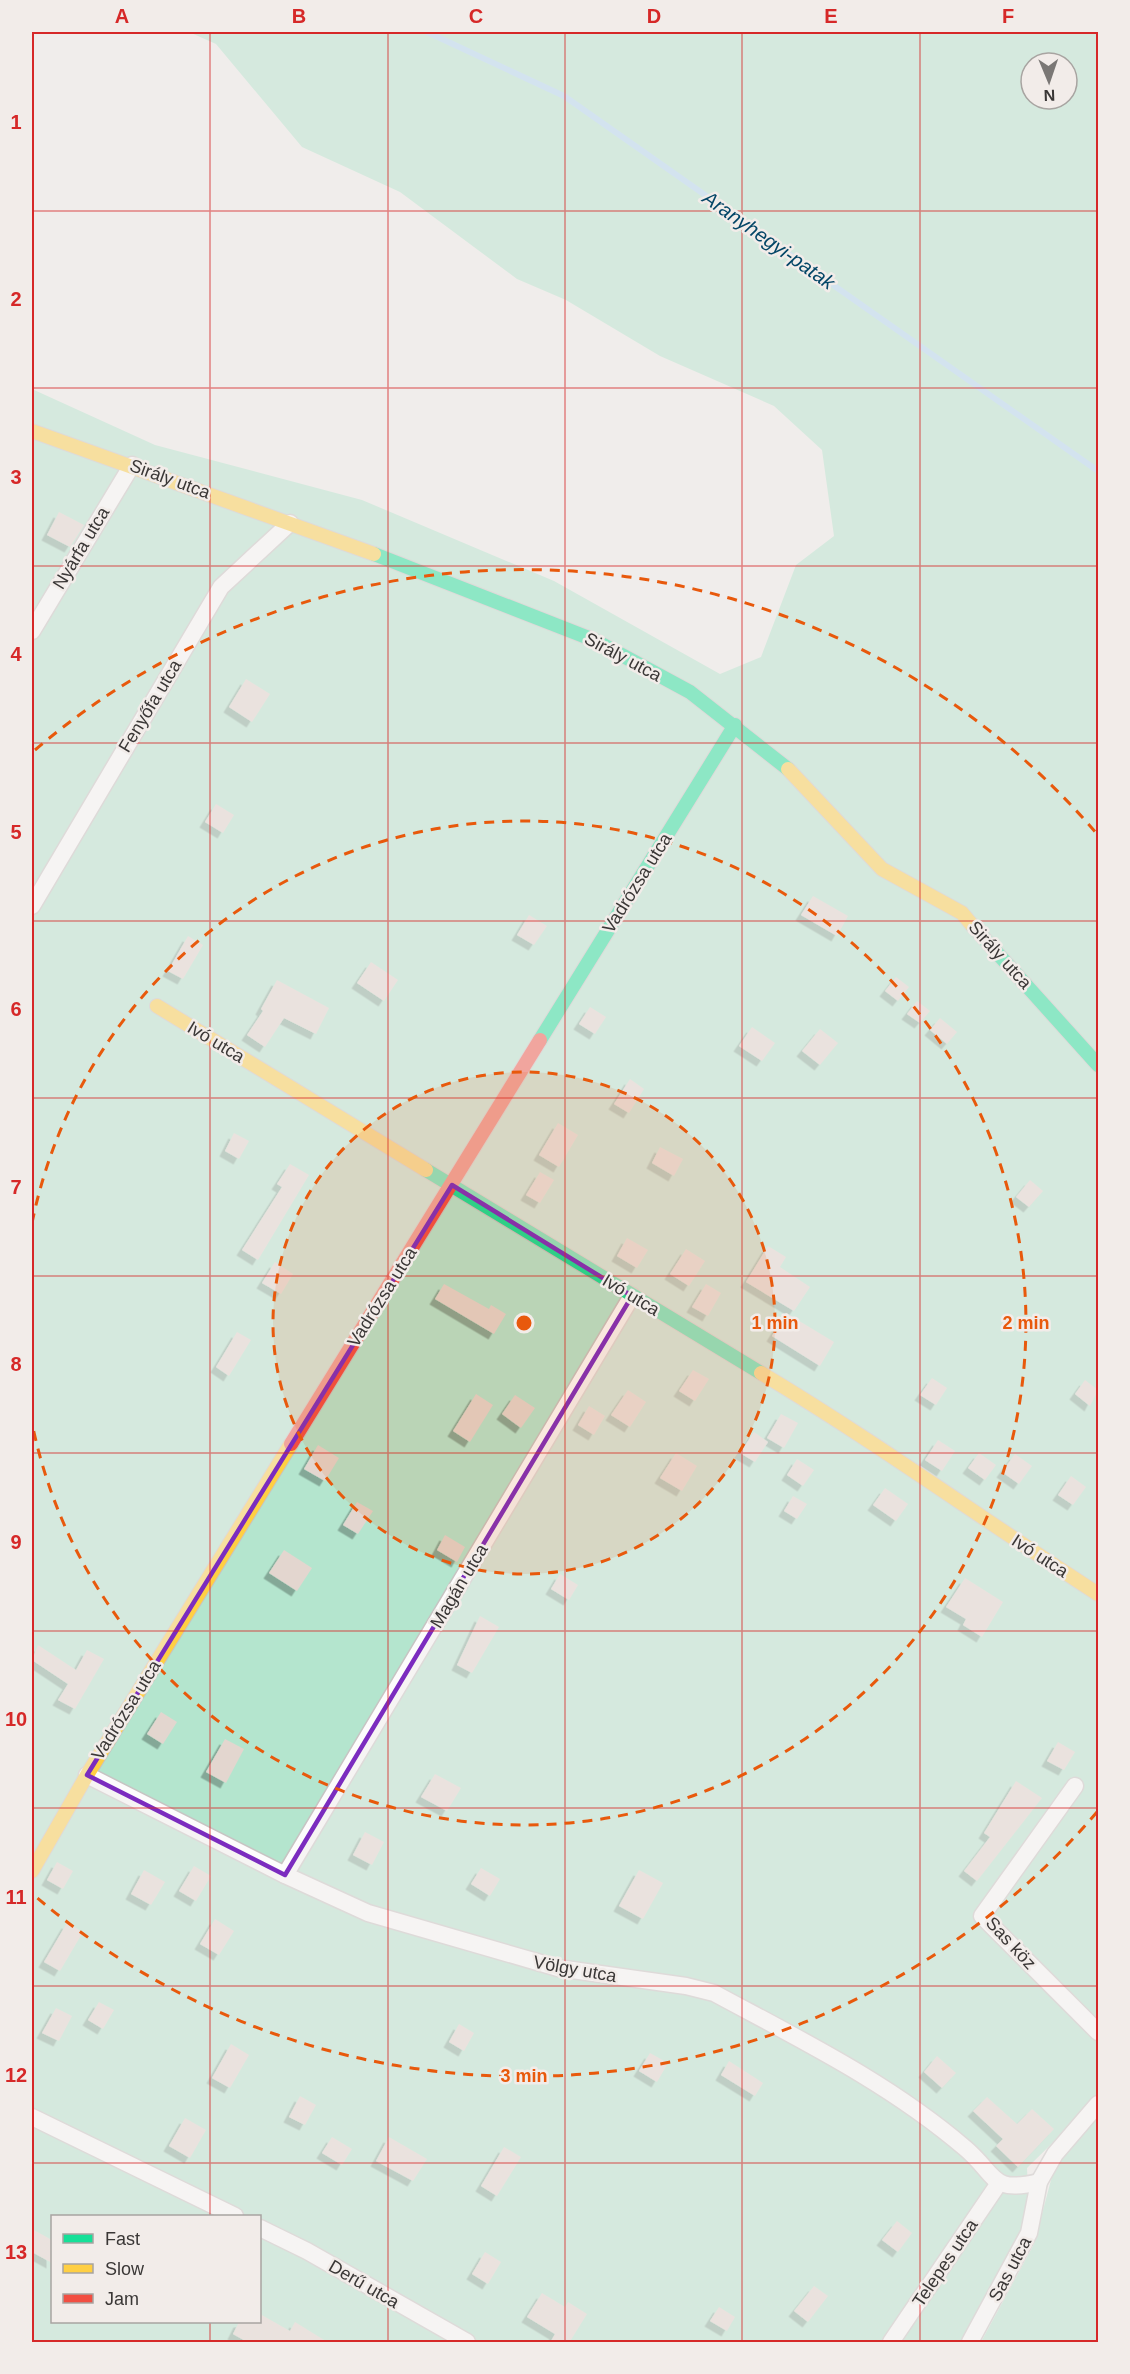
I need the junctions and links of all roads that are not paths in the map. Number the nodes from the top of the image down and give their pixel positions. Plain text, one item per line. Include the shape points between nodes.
1 (32, 431) edge
2 (132, 465) junction
3 (290, 522) junction
4 (32, 631) edge
5 (735, 725) junction
6 (32, 906) edge
7 (157, 1006) dead end
8 (1098, 1065) edge
9 (452, 1185) junction
10 (632, 1296) junction
11 (1098, 1594) edge
12 (87, 1775) junction
13 (1075, 1786) dead end
14 (32, 1871) edge
15 (285, 1875) junction
16 (1098, 2032) edge
17 (1098, 2104) edge
18 (32, 2117) edge
19 (1039, 2182) junction
20 (999, 2183) junction
21 (231, 2215) edge
22 (261, 2229) edge
23 (467, 2343) edge
24 (891, 2343) edge
25 (970, 2343) edge

1 - 2 street, Sirály utca
2 - 3 street, Sirály utca
2 - 4 street, Nyárfa utca
3 - 5 street, Sirály utca via 594,640 690,692
3 - 6 street, Fenyőfa utca via 221,587
5 - 8 street, Sirály utca via 793,773 882,868 962,913
5 - 9 street, Vadrózsa utca
7 - 9 street, Ivó utca
9 - 10 street, Ivó utca
9 - 12 street, Vadrózsa utca
10 - 11 street, Ivó utca via 820,1408
10 - 15 street, Magán utca
12 - 14 street, Vadrózsa utca
12 - 15 street, Völgy utca
13 - 16 street, Sas köz via 982,1916
15 - 20 street, Völgy utca via 368,1913 493,1952 558,1968 714,1993 891,2091 944,2130
17 - 19 street, Sas utca via 1055,2154
18 - 21 street
19 - 20 street via 1011,2187
19 - 25 street, Sas utca via 1029,2233
20 - 24 street, Telepes utca
22 - 23 street, Derű utca

